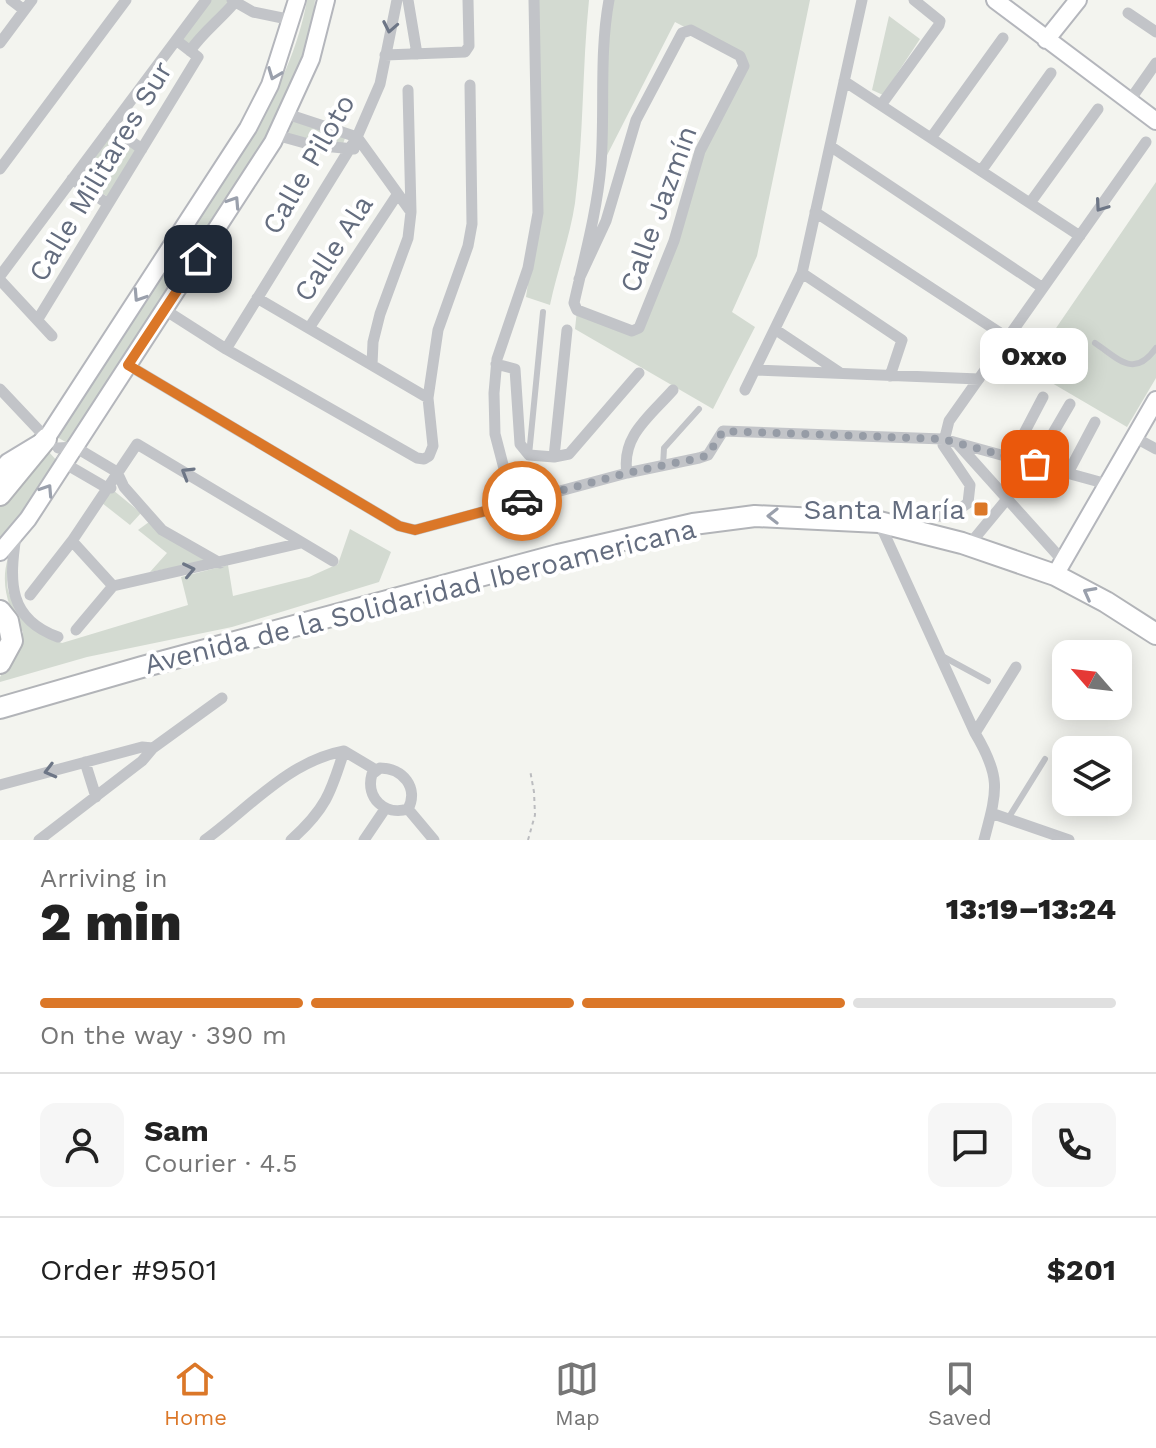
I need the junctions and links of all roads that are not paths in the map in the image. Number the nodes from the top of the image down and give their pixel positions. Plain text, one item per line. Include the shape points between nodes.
1 (11, 0) edge
2 (126, 0) edge
3 (206, 0) edge
4 (297, 0) edge
5 (326, 0) edge
6 (397, 0) edge
7 (408, 0) edge
8 (468, 0) edge
9 (534, 0) edge
10 (609, 0) edge
11 (862, 0) edge
12 (914, 0) edge
13 (995, 0) edge
14 (1078, 0) edge
15 (233, 1) edge
16 (28, 5) edge
17 (1128, 13) dead end
18 (292, 20) junction
19 (1156, 32) edge
20 (1003, 38) dead end
21 (176, 40) junction
22 (1046, 40) junction
23 (0, 43) edge
24 (190, 51) junction
25 (417, 54) junction
26 (385, 55) junction
27 (1156, 63) edge
28 (1051, 73) dead end
29 (844, 81) junction
30 (470, 85) dead end
31 (408, 90) dead end
32 (1130, 100) junction
33 (881, 105) junction
34 (1098, 109) dead end
35 (287, 114) junction
36 (1156, 121) edge
37 (111, 127) junction
38 (276, 135) junction
39 (931, 138) junction
40 (360, 142) junction
41 (1146, 142) dead end
42 (830, 146) junction
43 (142, 149) junction
44 (349, 150) junction
45 (0, 169) edge
46 (981, 171) junction
47 (72, 179) junction
48 (397, 195) junction
49 (1030, 203) junction
50 (108, 204) junction
51 (411, 212) junction
52 (815, 212) junction
53 (190, 217) junction
54 (214, 233) junction
55 (1080, 236) junction
56 (802, 273) junction
57 (579, 279) junction
58 (2, 280) edge
59 (1043, 288) junction
60 (0, 296) edge
61 (257, 298) junction
62 (165, 310) junction
63 (543, 312) dead end
64 (38, 319) junction
65 (309, 328) junction
66 (567, 330) dead end
67 (776, 330) junction
68 (52, 336) dead end
69 (1008, 338) junction
70 (1095, 343) dead end
71 (1156, 348) edge
72 (226, 349) junction
73 (496, 364) junction
74 (128, 365) junction
75 (372, 365) junction
76 (755, 370) junction
77 (639, 373) dead end
78 (839, 373) junction
79 (890, 376) junction
80 (979, 379) junction
81 (0, 389) edge
82 (673, 390) dead end
83 (745, 390) dead end
84 (1043, 397) dead end
85 (428, 398) junction
86 (1156, 400) edge
87 (1070, 404) dead end
88 (699, 409) dead end
89 (1095, 422) dead end
90 (1134, 437) junction
91 (943, 439) junction
92 (957, 443) junction
93 (61, 449) junction
94 (1156, 449) edge
95 (529, 455) junction
96 (554, 457) junction
97 (1011, 458) junction
98 (1035, 464) junction
99 (663, 466) junction
100 (0, 471) edge
101 (117, 472) junction
102 (627, 473) junction
103 (1068, 473) junction
104 (1107, 484) junction
105 (124, 487) junction
106 (107, 488) junction
107 (0, 495) edge
108 (1007, 499) junction
109 (513, 503) junction
110 (879, 522) junction
111 (16, 533) junction
112 (72, 541) junction
113 (301, 543) junction
114 (969, 545) junction
115 (0, 552) edge
116 (333, 561) dead end
117 (220, 563) junction
118 (1059, 568) junction
119 (113, 586) junction
120 (30, 595) dead end
121 (0, 611) edge
122 (76, 630) dead end
123 (1156, 634) edge
124 (58, 637) dead end
125 (939, 654) junction
126 (0, 663) edge
127 (1016, 667) dead end
128 (988, 681) dead end
129 (222, 698) dead end
130 (30, 700) junction
131 (0, 708) edge
132 (0, 720) edge
133 (975, 733) junction
134 (153, 748) junction
135 (344, 751) junction
136 (1045, 759) dead end
137 (85, 762) junction
138 (376, 770) junction
139 (0, 785) edge
140 (96, 797) junction
141 (385, 809) junction
142 (408, 809) junction
143 (991, 813) junction
144 (1009, 817) junction
145 (367, 839) edge
146 (1065, 839) edge
147 (39, 840) edge
148 (205, 840) edge
149 (291, 840) edge
150 (434, 840) edge
151 (984, 840) edge

1 - 16 street
2 - 45 street
3 - 21 street
4 - 18 street
5 - 35 street via 311,59
6 -> 26 street, Calle Piloto
7 - 25 street
8 - 25 street via 468,50
9 - 73 street via 538,213 528,268
10 - 57 street, Calle Jazmín via 601,167
11 - 29 street
12 - 33 street via 940,21
13 - 22 street
14 - 22 street
15 - 18 street via 253,12
15 - 24 street, Calle Militares Sur
16 - 23 street
17 - 19 street
18 -> 53 street via 259,108
20 - 39 street
21 - 24 street, Calle Militares Sur
21 - 37 street
22 - 32 street
24 - 43 street, Calle Militares Sur via 198,57
25 - 26 street
26 - 40 street, Calle Piloto
27 - 32 street
28 - 46 street
29 - 33 street
29 - 42 street
30 - 85 street via 472,224 438,330
31 - 51 street
32 - 36 street
33 - 39 street
34 - 49 street
35 - 38 street
35 - 40 street
37 - 43 street
37 - 47 street
38 - 44 street
54 -> 38 street
39 - 46 street
40 - 44 street, Calle Piloto
40 - 48 street
41 -> 55 street
42 - 52 street
42 - 59 street
43 - 50 street, Calle Militares Sur
44 - 61 street, Calle Piloto
46 - 49 street
47 - 50 street
47 - 58 street
48 - 51 street
48 - 65 street, Calle Ala
49 - 55 street
50 - 64 street, Calle Militares Sur
51 - 75 street via 408,238 380,314
52 - 56 street
52 - 69 street
53 - 54 street
53 -> 93 street
54 - 62 street
55 - 59 street
56 - 67 street
56 - 79 street via 902,340
57 - 57 street, Calle Jazmín via 575,308 638,331 674,241 700,151 743,70 740,56 691,30 682,33 636,120 606,221
58 - 60 street
58 - 64 street
59 - 69 street
61 - 65 street
61 - 72 street, Calle Piloto
62 - 72 street
62 - 74 street
63 - 95 lane
64 - 68 street
65 - 75 street
66 - 96 street
67 - 76 street
67 - 78 street
69 - 80 street
70 - 71 lane via 1128,365 1148,360
72 - 85 street via 424,459 433,446
73 - 95 street via 515,369 520,444
73 - 109 street via 495,434
74 - 93 street
74 - 109 street via 399,526 415,530
75 - 85 street
76 - 78 street
76 - 83 street
77 - 96 street via 578,446
78 - 79 street
79 - 80 street
80 - 91 street via 953,412
81 - 93 street
82 - 102 street via 627,445
84 - 97 street
86 - 90 street
87 - 98 street
88 - 99 lane via 664,448
89 - 103 street
90 - 94 street
90 - 104 street
91 - 92 street
91 - 99 street via 723,431 708,455
91 - 110 street via 970,485 968,503 951,515
92 - 97 street
92 - 108 street
93 - 100 street via 8,462
93 - 101 street
93 - 106 street
93 - 107 highway
111 -> 93 street
95 - 96 street
97 - 98 street
98 - 103 street
99 - 102 street
101 - 105 street
101 - 106 street
113 -> 101 street via 137,444
102 - 109 street
103 - 104 street
104 - 118 street
105 - 106 street
105 - 117 street via 162,530
106 - 112 street
108 - 114 street
108 - 118 street
110 - 114 highway, Avenida de la Solidaridad Iberoamericana
110 - 125 street
110 -> 130 highway, Avenida de la Solidaridad Iberoamericana via 755,516 661,530
111 - 115 street
111 - 124 street via 16,601 36,627
112 - 119 street
112 - 120 street
113 - 116 street
113 - 117 street
114 - 118 highway, Avenida de la Solidaridad Iberoamericana
119 -> 117 street
123 -> 118 highway, Avenida de la Solidaridad Iberoamericana
119 - 122 street
121 - 126 highway via 12,641
125 - 128 lane
125 - 133 street
127 - 133 street
129 - 134 street
130 - 131 highway, Avenida de la Solidaridad Iberoamericana
130 - 132 highway
133 - 143 street via 995,777
134 - 137 street
134 - 140 street
135 - 138 street
135 - 148 street via 297,766
135 - 149 street via 328,799
136 - 144 lane
137 -> 139 street
137 - 140 street
138 - 141 street via 370,791
138 - 142 street via 390,768 405,778 412,796
140 - 147 street
141 - 142 street
141 - 145 street
142 - 150 street
143 - 144 street
143 - 151 street
144 - 146 street

